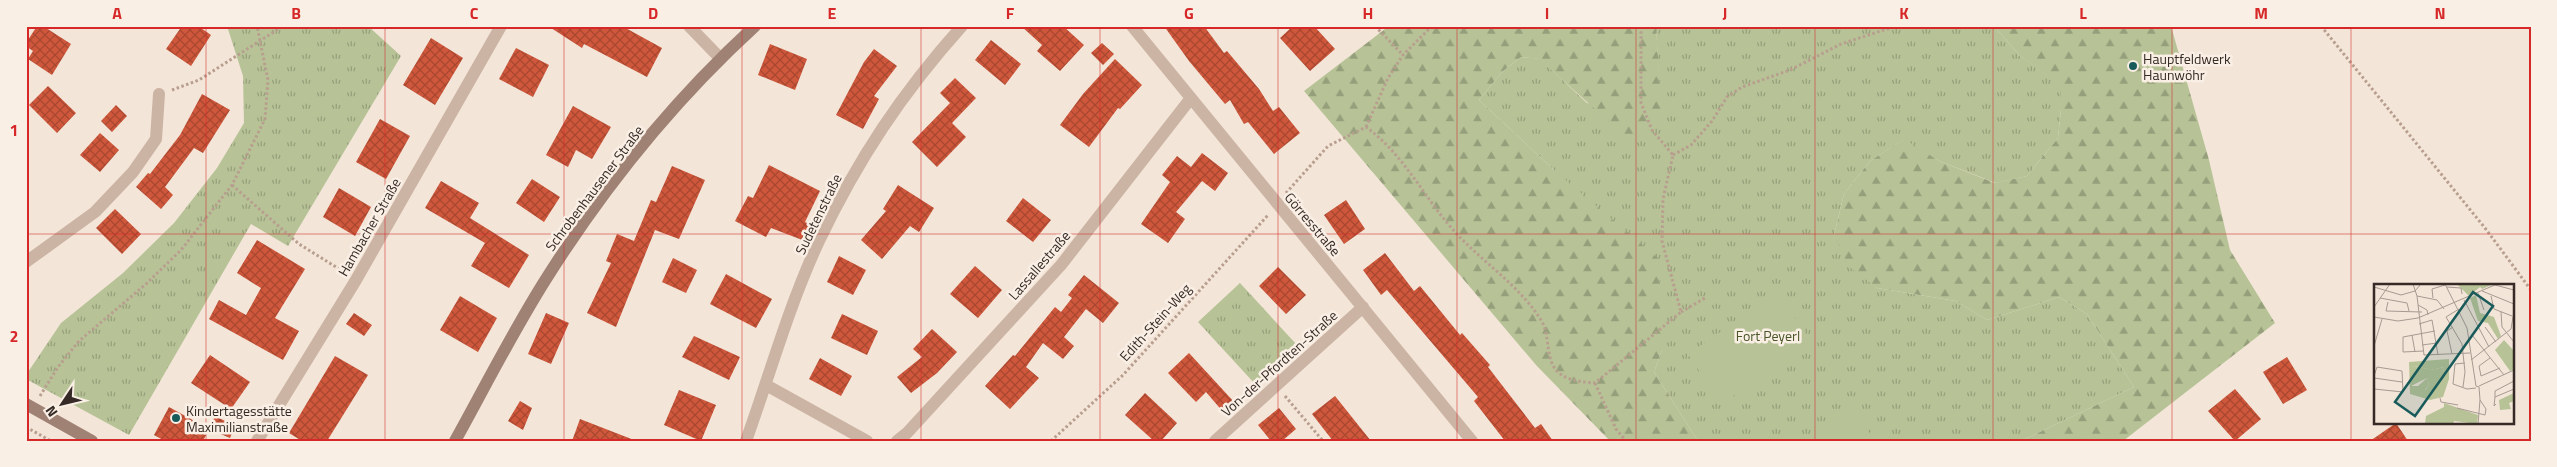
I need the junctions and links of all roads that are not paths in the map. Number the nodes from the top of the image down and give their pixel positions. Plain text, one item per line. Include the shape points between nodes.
1 (501, 26) edge
2 (689, 26) edge
3 (755, 26) edge
4 (962, 26) edge
5 (1132, 26) edge
6 (720, 58) junction
7 (159, 94) road end
8 (1191, 98) junction
9 (26, 262) edge
10 (1363, 307) junction
11 (766, 385) junction
12 (30, 406) edge
13 (92, 441) edge
14 (257, 441) edge
15 (455, 441) edge
16 (746, 441) edge
17 (867, 441) edge
18 (897, 441) edge
19 (1215, 441) edge
20 (1472, 441) edge

1 - 14 street, Hambacher Straße via 356,280
2 - 6 street
3 - 6 street, Schrobenhausener Straße
4 - 11 street, Sudetenstraße via 893,109 845,191 798,292 779,339
5 - 8 street, Görresstraße
6 - 15 street, Schrobenhausener Straße via 635,155 581,224 544,281
7 - 9 street via 156,139 133,172 95,212
8 - 10 street, Görresstraße
8 - 18 street, Lassallestraße via 1061,265
10 - 19 street, Von-der-Pfordten-Straße
10 - 20 street, Görresstraße
11 - 16 street, Sudetenstraße
11 - 17 street
12 - 13 street

